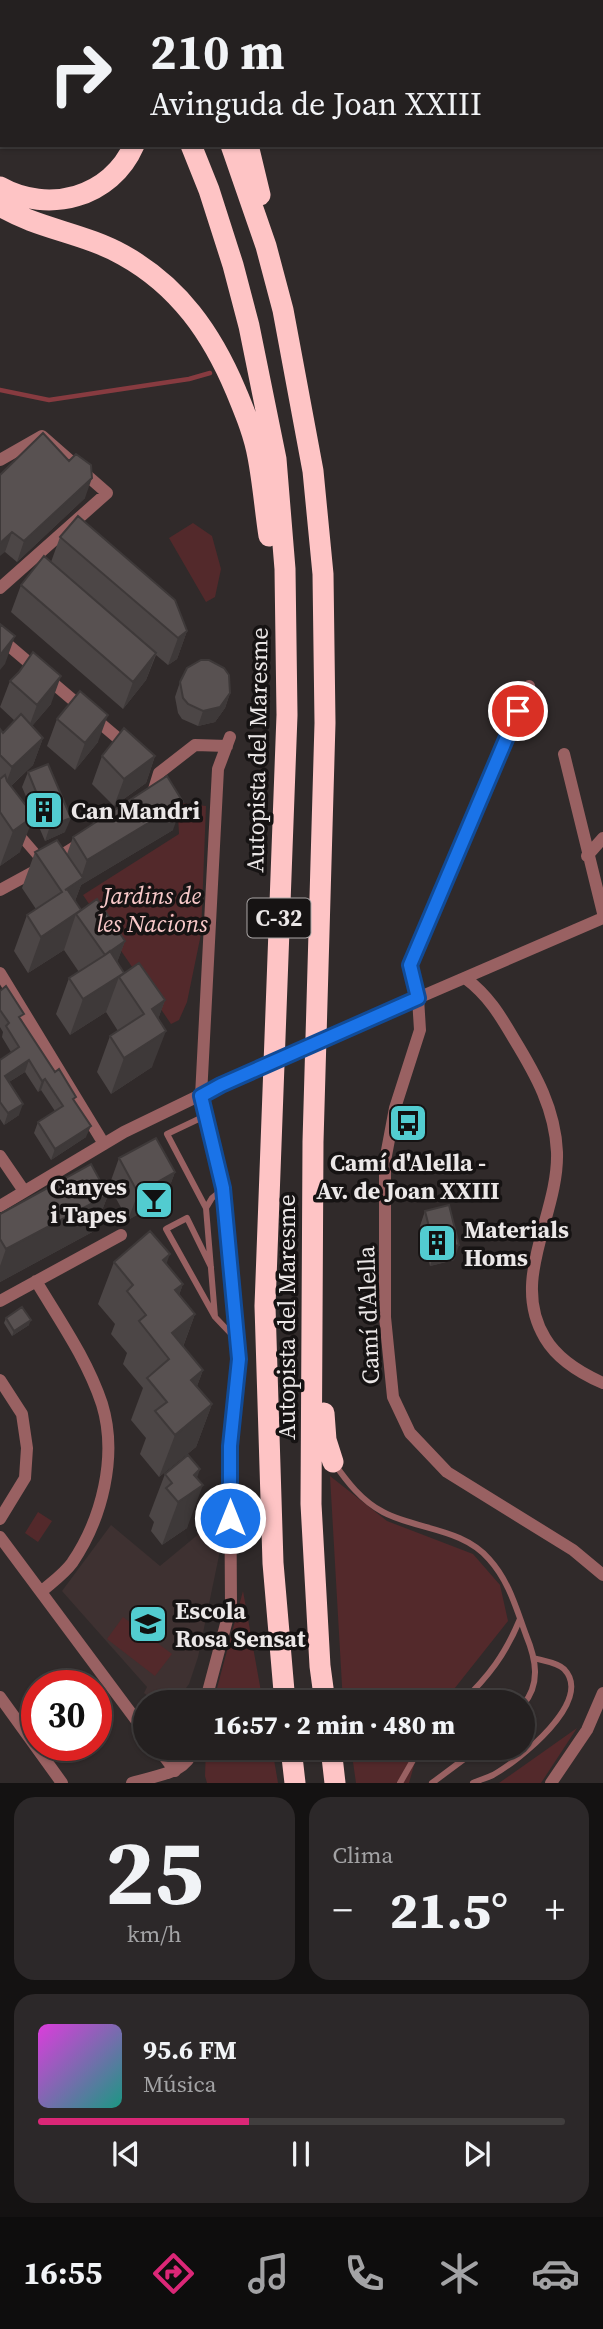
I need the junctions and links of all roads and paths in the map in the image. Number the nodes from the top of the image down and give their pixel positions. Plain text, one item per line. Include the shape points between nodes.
1 (133, 147) edge
2 (192, 147) edge
3 (232, 147) edge
4 (248, 147) edge
5 (0, 187) edge
6 (0, 205) edge
7 (265, 246) junction
8 (2, 456) edge
9 (285, 569) junction
10 (0, 588) edge
11 (0, 638) edge
12 (528, 686) dead end
13 (564, 754) dead end
14 (149, 765) junction
15 (141, 803) edge
16 (0, 812) edge
17 (89, 837) edge
18 (603, 838) edge
19 (587, 856) junction
20 (46, 865) junction
21 (0, 890) edge
22 (603, 915) edge
23 (0, 973) edge
24 (465, 978) junction
25 (418, 998) junction
26 (201, 1096) junction
27 (206, 1116) junction
28 (313, 1142) junction
29 (104, 1144) junction
30 (0, 1156) edge
31 (385, 1161) junction
32 (402, 1165) dead end
33 (223, 1188) junction
34 (24, 1191) junction
35 (0, 1206) edge
36 (206, 1208) junction
37 (121, 1235) dead end
38 (211, 1266) junction
39 (36, 1281) junction
40 (0, 1301) edge
41 (215, 1317) junction
42 (237, 1340) junction
43 (0, 1380) edge
44 (603, 1382) edge
45 (333, 1462) joint
46 (0, 1519) edge
47 (0, 1537) edge
48 (603, 1575) edge
49 (41, 1592) junction
50 (520, 1619) junction
51 (534, 1658) junction
52 (208, 1690) edge
53 (284, 1690) edge
54 (323, 1690) edge
55 (474, 1690) edge
56 (532, 1690) edge
57 (603, 1693) edge
58 (0, 1697) edge
59 (133, 1716) edge
60 (167, 1760) edge
61 (188, 1760) edge
62 (292, 1760) edge
63 (332, 1760) edge
64 (413, 1760) edge
65 (463, 1760) edge
66 (175, 1771) junction
67 (62, 1783) edge
68 (132, 1783) edge
69 (295, 1783) edge
70 (335, 1783) edge
71 (400, 1783) edge
72 (432, 1783) edge
73 (473, 1783) edge
74 (551, 1783) edge

1 - 5 highway via 114,176 82,196 36,200
2 - 9 highway, Autopista del Maresme / C-32 via 249,326 276,460
3 - 7 highway, Autopista del Maresme / C-32
4 - 7 highway via 261,200
6 - 9 highway via 23,218 110,248 156,276 196,316 228,372 248,420 270,544
7 - 28 highway, Autopista del Maresme / C-32 via 300,395 323,574 324,736
8 - 10 street via 41,436 107,493
9 - 53 highway, Autopista del Maresme / C-32 via 287,715 265,1306 273,1563
11 - 14 street
12 - 25 street, Camí d'Alella via 410,965
13 - 19 street
14 - 15 street via 152,796
14 - 26 street via 195,745 228,742 219,769
16 - 20 street
17 - 20 street
18 - 19 street
19 - 22 street
20 - 21 street
22 - 24 street
23 - 29 street
24 - 25 street
24 - 44 street via 494,1005 534,1071 554,1125 554,1179 531,1277 538,1327 554,1353
25 - 26 street, bridge
25 - 31 street, Camí d'Alella via 420,1030 395,1108
26 - 27 street
26 - 29 street
27 - 33 street
27 - 36 lane via 167,1135
28 - 45 highway via 321,1368 326,1440
28 - 54 highway, Autopista del Maresme / C-32 via 311,1504
29 - 34 street
30 - 34 street
31 - 32 lane
31 - 48 street, Camí d'Alella via 385,1317 393,1397 410,1433 447,1472 573,1550
33 - 36 lane
33 - 42 street
34 - 35 street
36 - 38 lane
37 - 39 street
38 - 41 lane
38 - 41 lane via 187,1219 166,1229
39 - 40 street
39 - 49 street via 67,1329 102,1404 108,1465 91,1531 70,1566
41 - 42 lane
42 - 52 street via 230,1446 231,1605
43 - 46 street via 22,1414 27,1448 25,1478
45 - 50 lane via 350,1487 382,1512 463,1538 488,1558 509,1587
47 - 49 street
49 - 59 street
50 - 51 lane
50 - 55 lane via 508,1647
51 - 56 lane
51 - 73 lane via 563,1668 571,1680 571,1699 560,1717 510,1763
57 - 74 street via 587,1730
58 - 67 street
60 - 66 street
61 - 66 street
62 - 69 highway
63 - 70 highway
64 - 71 lane
65 - 72 lane
66 - 68 street

